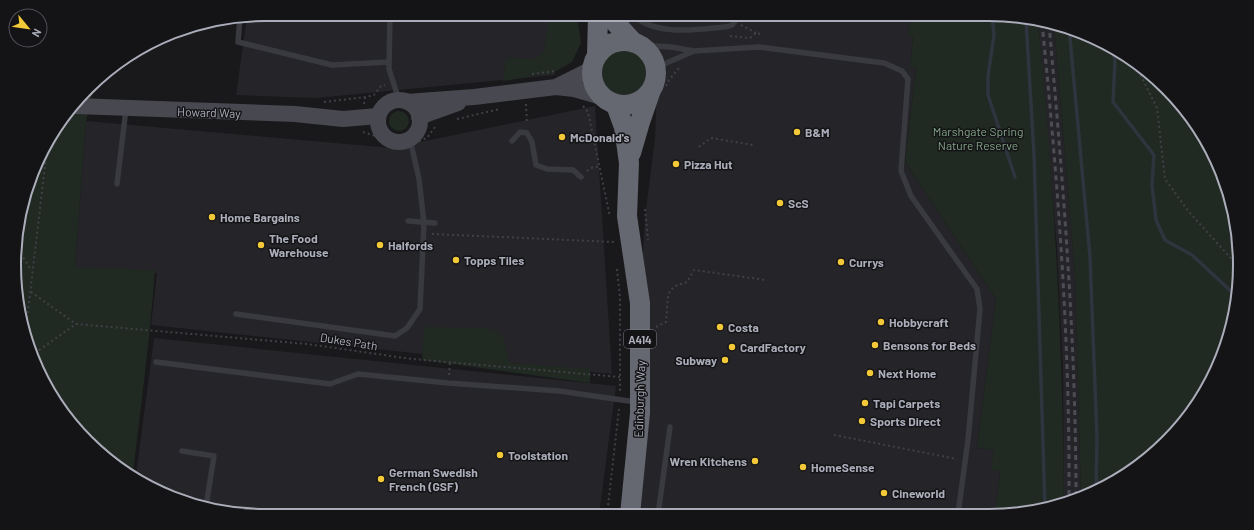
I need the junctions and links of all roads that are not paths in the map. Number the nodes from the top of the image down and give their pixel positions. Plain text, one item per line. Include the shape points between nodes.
1 (390, 21) edge
2 (598, 21) edge
3 (614, 21) edge
4 (641, 21) edge
5 (735, 21) edge
6 (240, 23) edge
7 (636, 44) junction
8 (694, 51) junction
9 (595, 59) junction
10 (389, 62) junction
11 (554, 79) junction
12 (658, 83) junction
13 (474, 97) junction
14 (403, 101) junction
15 (609, 101) junction
16 (80, 106) edge
17 (126, 109) junction
18 (378, 116) junction
19 (419, 117) junction
20 (343, 119) junction
21 (380, 132) junction
22 (512, 141) dead end
23 (410, 142) junction
24 (629, 163) junction
25 (581, 177) road end
26 (117, 184) dead end
27 (408, 221) dead end
28 (424, 223) junction
29 (435, 223) dead end
30 (236, 314) dead end
31 (156, 362) dead end
32 (640, 403) junction
33 (670, 427) dead end
34 (182, 451) dead end
35 (207, 502) edge
36 (631, 509) edge
37 (659, 509) edge
38 (959, 509) edge

1 - 10 lane
2 - 9 highway
3 - 7 highway
4 - 5 lane via 662,28 694,30 728,27
6 - 10 lane via 238,42 332,65
7 - 8 lane
7 - 9 highway via 622,41 611,44
7 - 12 highway via 652,57
8 - 12 lane via 664,64
8 - 38 lane via 759,47 884,62 902,71 908,79 901,171 911,196 977,289 980,309 966,460
9 - 11 street via 588,71
9 - 15 highway via 592,81
10 - 14 lane via 394,84
11 - 13 street
11 - 15 street
12 - 15 highway via 641,100 632,104
12 - 24 highway, Edinburgh Way / A414 via 640,122
13 - 14 street
13 - 19 street
14 - 18 street via 386,104
14 - 19 street via 417,111
15 - 24 highway, Edinburgh Way / A414 via 624,128
16 - 17 street, Howard Way
17 - 20 street, Howard Way via 295,114
17 - 26 lane
18 - 20 street, Howard Way
18 - 21 street
19 - 23 street via 418,130
20 - 21 street, Howard Way
21 - 23 street via 390,140
22 - 25 lane via 520,132 528,133 536,165 547,169 573,170
23 - 28 lane via 419,179
24 - 32 highway, Edinburgh Way / A414 via 628,216 640,303
27 - 28 lane
28 - 29 lane
28 - 30 lane via 420,309 406,328 395,336
31 - 32 lane via 330,384 358,374 559,391
32 - 36 highway, Edinburgh Way / A414
33 - 37 lane
34 - 35 lane via 214,456

